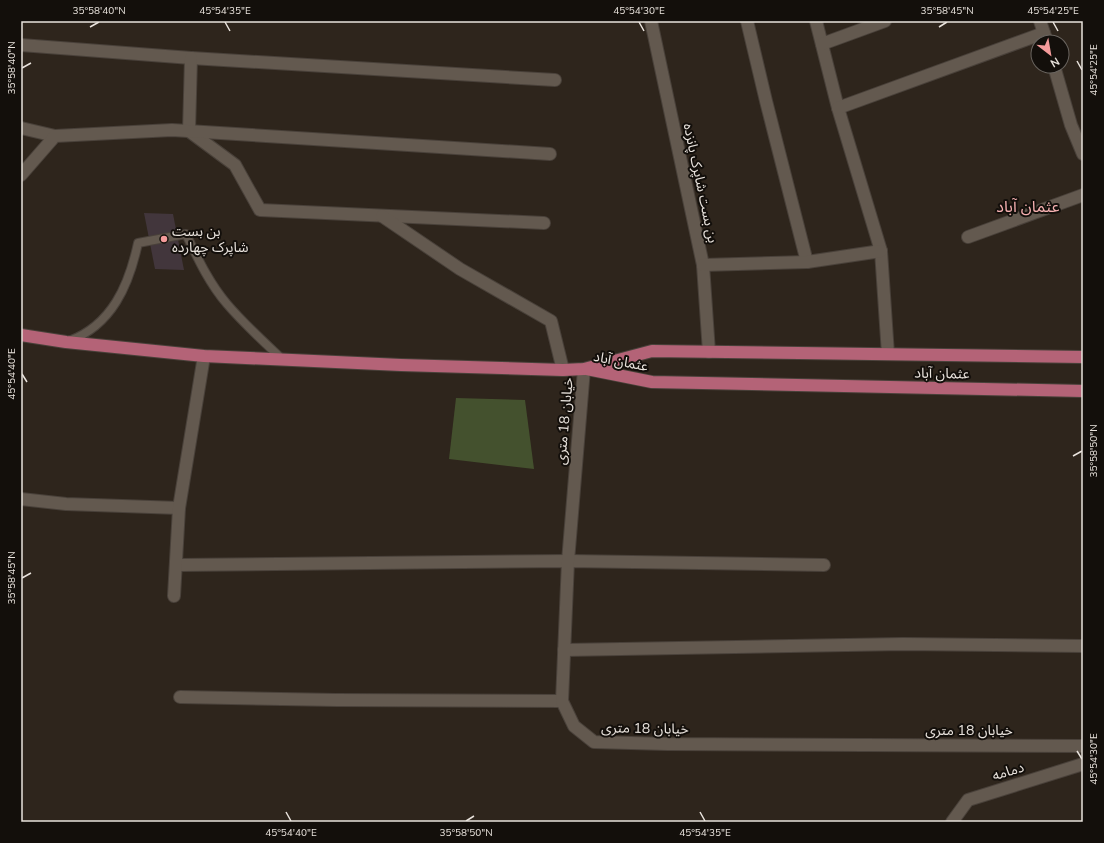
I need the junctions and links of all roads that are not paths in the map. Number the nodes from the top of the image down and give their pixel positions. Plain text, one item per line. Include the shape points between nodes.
1 (651, 21) edge
2 (748, 21) edge
3 (816, 21) edge
4 (885, 21) edge
5 (1040, 21) edge
6 (1045, 34) edge
7 (1030, 43) edge
8 (822, 44) junction
9 (21, 45) edge
10 (191, 58) junction
11 (1056, 74) edge
12 (555, 80) dead end
13 (838, 108) junction
14 (21, 128) edge
15 (190, 131) junction
16 (55, 136) junction
17 (550, 154) dead end
18 (1083, 154) edge
19 (21, 175) edge
20 (1083, 195) edge
21 (382, 216) junction
22 (544, 223) dead end
23 (968, 237) dead end
24 (881, 251) junction
25 (807, 262) junction
26 (703, 265) junction
27 (21, 335) edge
28 (66, 342) junction
29 (709, 352) junction
30 (888, 354) junction
31 (204, 356) junction
32 (1083, 357) edge
33 (282, 359) junction
34 (584, 369) junction
35 (563, 370) junction
36 (1083, 391) edge
37 (21, 499) edge
38 (179, 508) junction
39 (568, 561) junction
40 (824, 564) dead end
41 (177, 565) junction
42 (174, 596) dead end
43 (1083, 646) edge
44 (564, 650) junction
45 (180, 697) dead end
46 (562, 701) junction
47 (1083, 746) edge
48 (1083, 764) edge
49 (952, 822) edge

1 - 26 street, بن بست شاپرک پانزده
2 - 25 street
3 - 8 street
4 - 8 street
5 - 6 street
7 - 13 street
8 - 13 street
9 - 10 street
10 - 12 street
10 - 15 street
11 - 18 street via 1071,125
13 - 24 street
14 - 16 street
15 - 16 street
15 - 17 street
15 - 21 street via 235,165 260,210
16 - 19 street
20 - 23 street
21 - 22 street
21 - 35 street via 460,270 551,321
24 - 25 street
24 - 30 street
25 - 26 street
26 - 29 street, بن بست شاپرک پانزده
27 - 28 main road
28 - 31 main road
28 - 33 lane via 80,337 107,315 129,278 138,244 186,234 202,267 226,303
29 - 30 main road, عثمان آباد
29 - 34 main road, عثمان آباد via 652,351
30 - 32 main road, عثمان آباد
31 - 33 main road
31 - 38 street
33 - 35 main road
34 - 35 main road
34 - 36 main road, عثمان آباد via 652,382
34 - 39 street, خیابان 18 متری
37 - 38 street via 66,504
38 - 41 street
39 - 40 street
39 - 41 street
39 - 44 street, خیابان 18 متری
41 - 42 street
43 - 44 street via 903,644
44 - 46 street, خیابان 18 متری
45 - 46 street
46 - 47 street, خیابان 18 متری via 574,726 594,742
48 - 49 street, دمامه via 968,800

